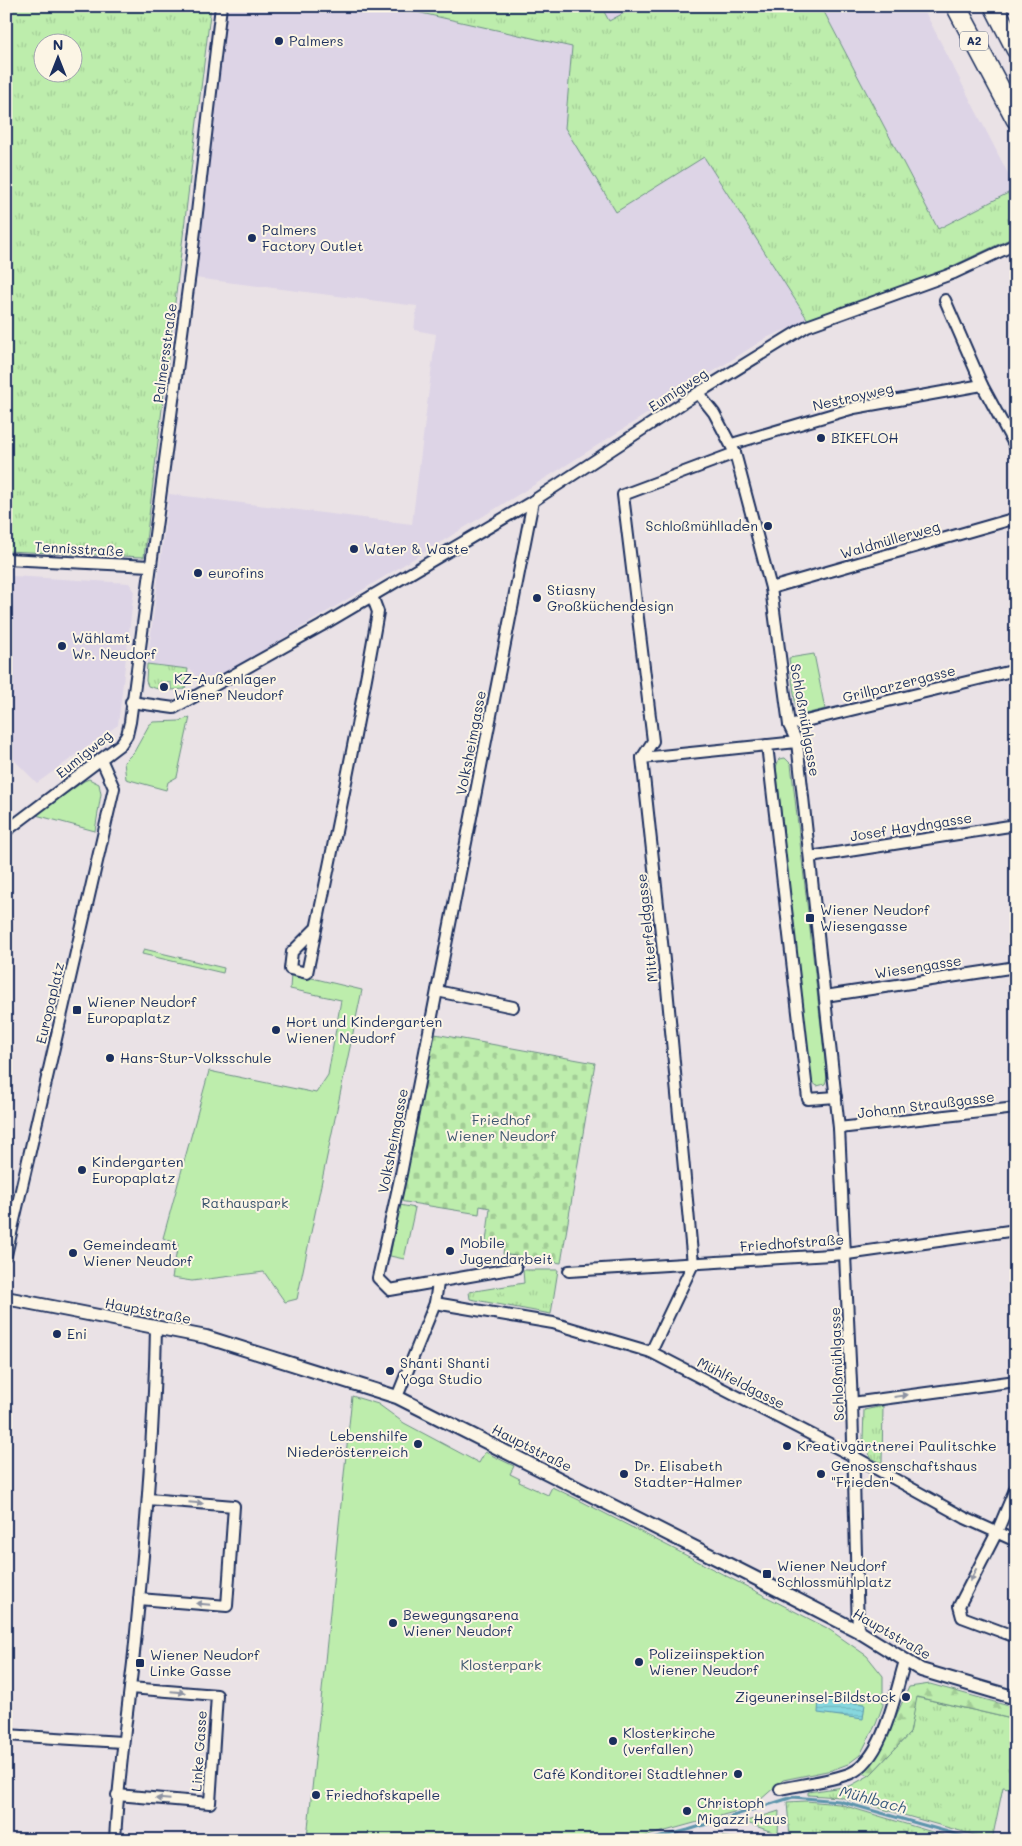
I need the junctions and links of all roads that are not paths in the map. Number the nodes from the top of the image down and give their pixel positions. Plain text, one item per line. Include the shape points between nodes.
1 (221, 6) edge
2 (956, 6) edge
3 (994, 6) edge
4 (1016, 49) edge
5 (1016, 119) edge
6 (1016, 244) edge
7 (945, 300) dead end
8 (982, 384) junction
9 (698, 392) junction
10 (1016, 448) edge
11 (734, 449) junction
12 (532, 501) junction
13 (1016, 518) edge
14 (6, 559) edge
15 (150, 566) junction
16 (771, 588) junction
17 (372, 596) junction
18 (1016, 670) edge
19 (132, 702) junction
20 (789, 724) junction
21 (797, 742) junction
22 (767, 745) junction
23 (642, 758) junction
24 (101, 760) junction
25 (1016, 825) edge
26 (6, 830) edge
27 (810, 856) junction
28 (316, 928) dead end
29 (1016, 967) edge
30 (437, 991) junction
31 (825, 996) junction
32 (513, 1007) dead end
33 (836, 1096) junction
34 (1016, 1108) edge
35 (839, 1128) junction
36 (1016, 1230) edge
37 (847, 1254) junction
38 (6, 1255) edge
39 (693, 1264) junction
40 (516, 1268) dead end
41 (569, 1271) dead end
42 (438, 1283) junction
43 (6, 1298) edge
44 (435, 1303) junction
45 (156, 1327) junction
46 (651, 1352) junction
47 (1016, 1381) edge
48 (397, 1397) junction
49 (852, 1403) junction
50 (853, 1456) junction
51 (1016, 1486) edge
52 (148, 1498) junction
53 (997, 1532) junction
54 (1016, 1541) edge
55 (139, 1599) junction
56 (858, 1631) junction
57 (1016, 1637) edge
58 (905, 1661) junction
59 (130, 1688) junction
60 (1016, 1698) edge
61 (6, 1735) edge
62 (122, 1742) junction
63 (780, 1789) dead end
64 (117, 1794) junction
65 (114, 1840) edge

1 - 15 street, Palmersstraße via 190,273
2 - 5 highway, A2
3 - 4 highway, A2
6 - 9 street, Eumigweg via 954,273 807,326
7 - 8 street
8 - 10 street
8 - 11 street, Nestroyweg via 854,408
9 - 11 street, Schloßmühlgasse
9 - 12 street, Eumigweg
11 - 16 street, Schloßmühlgasse
11 - 23 street, Nestroyweg via 623,495 653,741
12 - 17 street, Eumigweg
12 - 30 street, Volksheimgasse
13 - 16 street, Waldmüllerweg
14 - 15 street, Tennisstraße
15 - 19 street, Palmersstraße
16 - 20 street, Schloßmühlgasse
17 - 19 street, Eumigweg via 174,708
17 - 28 street via 378,612 355,746
18 - 20 street, Grillparzergasse
19 - 24 street, Eumigweg via 127,735
20 - 21 street, Schloßmühlgasse
21 - 22 street
21 - 27 street, Schloßmühlgasse
22 - 23 street
22 - 33 street via 808,1099
23 - 39 street, Mitterfeldgasse
24 - 26 street, Eumigweg
24 - 38 street, Europaplatz via 114,788
25 - 27 street, Josef Haydngasse
27 - 31 street, Schloßmühlgasse
29 - 31 street, Wiesengasse
30 - 32 street
30 - 42 street, Volksheimgasse via 378,1278 390,1290
31 - 33 street, Schloßmühlgasse
33 - 35 street, Schloßmühlgasse
34 - 35 street, Johann Straußgasse
35 - 37 street, Schloßmühlgasse
36 - 37 street, Friedhofstraße
37 - 39 street, Friedhofstraße
37 - 49 street, Schloßmühlgasse
39 - 41 street, Friedhofstraße
39 - 46 street
40 - 42 street
42 - 44 street
43 - 45 street, Hauptstraße
44 - 46 street, Mühlfeldgasse via 553,1323
44 - 48 street
45 - 48 street, Hauptstraße via 206,1337
45 - 52 street
46 - 50 street, Mühlfeldgasse
49 -> 47 street
48 - 56 street, Hauptstraße
49 - 50 street, Schloßmühlgasse
50 - 53 street, Mühlfeldgasse via 965,1518
50 - 56 street, Schloßmühlgasse
51 - 53 street
52 - 55 street
52 -> 55 street via 234,1506 227,1606
53 - 54 street, Mühlfeldgasse
53 -> 57 street via 959,1606 962,1617
55 - 59 street
56 - 58 street, Hauptstraße
58 - 60 street, Hauptstraße via 939,1676
58 - 63 street via 886,1726 869,1759 852,1773
59 - 62 street
59 -> 64 street, Linke Gasse via 217,1695 210,1803
61 - 62 street
62 - 64 street
64 - 65 street

